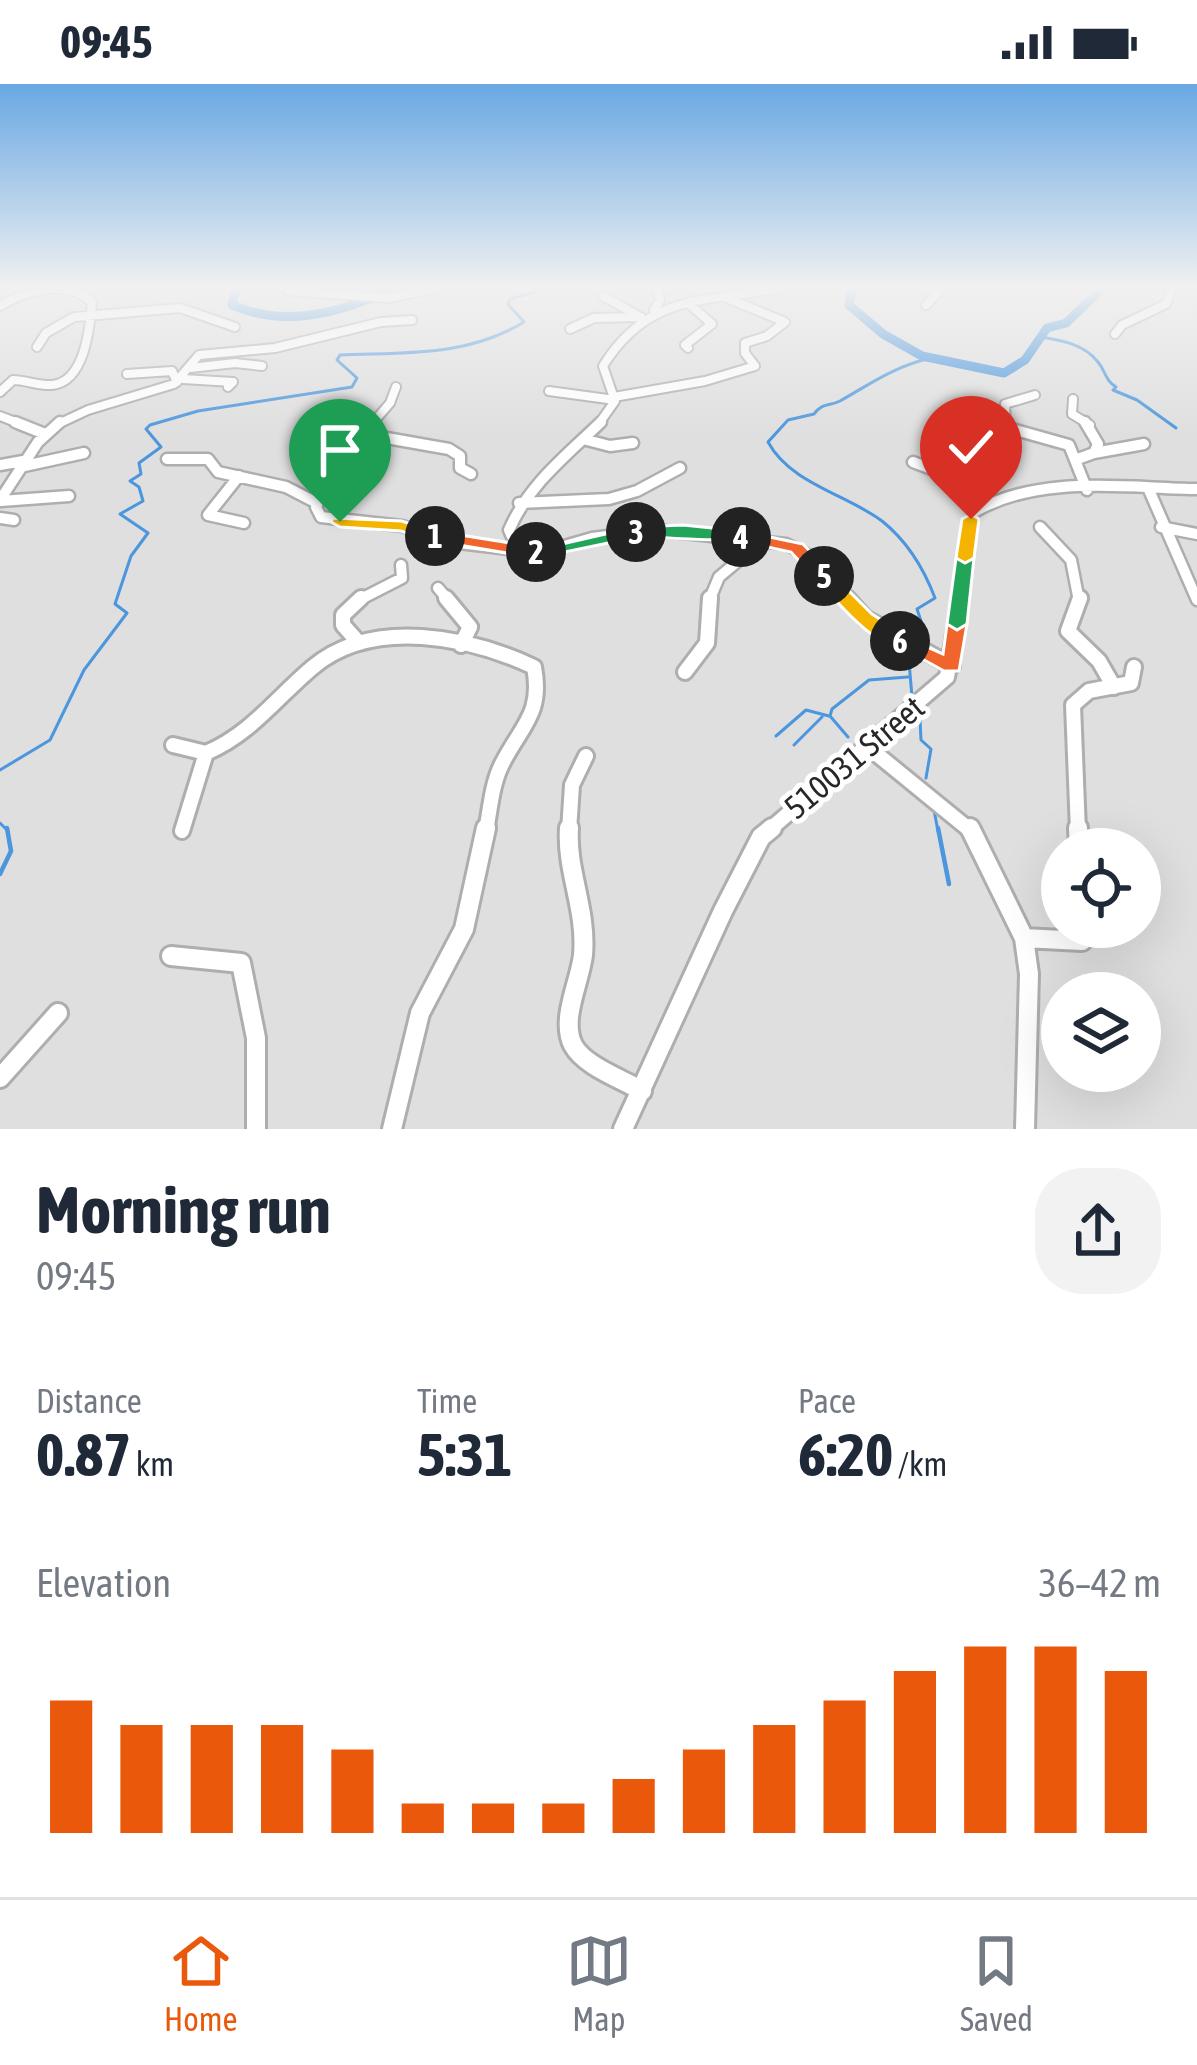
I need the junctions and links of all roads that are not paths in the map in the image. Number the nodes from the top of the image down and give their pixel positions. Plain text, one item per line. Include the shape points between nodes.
1 (44, 338) edge
2 (86, 338) edge
3 (318, 338) edge
4 (627, 338) edge
5 (694, 338) edge
6 (763, 338) edge
7 (37, 347) dead end
8 (688, 348) dead end
9 (262, 366) dead end
10 (190, 368) junction
11 (128, 370) dead end
12 (180, 381) junction
13 (227, 387) dead end
14 (396, 388) dead end
15 (549, 391) dead end
16 (0, 392) edge
17 (1035, 395) dead end
18 (615, 398) junction
19 (1073, 398) dead end
20 (0, 416) edge
21 (1005, 427) junction
22 (950, 431) dead end
23 (45, 434) junction
24 (361, 439) junction
25 (584, 439) junction
26 (633, 443) dead end
27 (1144, 443) dead end
28 (321, 445) dead end
29 (84, 453) dead end
30 (1094, 453) junction
31 (167, 458) dead end
32 (1076, 460) junction
33 (913, 461) dead end
34 (22, 464) junction
35 (0, 465) edge
36 (680, 468) dead end
37 (471, 474) dead end
38 (239, 476) junction
39 (1197, 489) edge
40 (1088, 490) junction
41 (1149, 490) junction
42 (69, 496) dead end
43 (0, 500) edge
44 (317, 503) junction
45 (519, 503) junction
46 (986, 503) junction
47 (0, 518) edge
48 (14, 520) dead end
49 (244, 523) dead end
50 (1161, 526) junction
51 (1040, 527) dead end
52 (1197, 534) edge
53 (763, 540) junction
54 (517, 548) junction
55 (401, 565) dead end
56 (438, 588) dead end
57 (1197, 600) edge
58 (358, 644) junction
59 (461, 645) junction
60 (952, 666) junction
61 (1134, 667) dead end
62 (686, 672) dead end
63 (1114, 688) junction
64 (172, 745) dead end
65 (868, 747) junction
66 (206, 754) junction
67 (586, 756) dead end
68 (1078, 828) edge
69 (182, 832) dead end
70 (1024, 938) junction
71 (1041, 939) edge
72 (171, 956) dead end
73 (58, 1013) dead end
74 (0, 1078) edge
75 (642, 1091) junction
76 (256, 1129) edge
77 (392, 1129) edge
78 (623, 1129) edge
79 (1025, 1129) edge

1 - 7 street
2 - 16 street via 67,378 53,385 16,379
3 - 10 street via 228,349 196,357
4 - 18 street via 603,366
5 - 8 street
6 - 18 street via 745,343 755,366
9 - 10 street
10 - 12 street
11 - 12 street via 175,372
12 - 13 street via 229,380
12 - 23 street via 86,409
14 - 24 street
15 - 18 street
17 - 21 street via 1005,404
18 - 25 street
19 - 30 street via 1072,414 1096,437
20 - 23 street
21 - 22 street
21 - 32 street via 1067,443
23 - 34 street
24 - 28 street
24 - 37 street via 449,449
24 - 44 street via 331,472
25 - 26 street
25 - 45 street
27 - 30 street
29 - 34 street
30 - 32 street
31 - 38 street via 202,457 218,472
32 - 40 street
33 - 46 street
34 - 35 street
34 - 43 street
36 - 45 street via 634,492 562,506
38 - 44 street
38 - 49 street via 208,515
39 - 41 street
40 - 41 street
40 - 46 street
41 - 50 street
42 - 43 street
44 - 54 street via 327,519
45 - 54 street via 509,530
46 - 60 street, 510031 Street via 969,526
47 - 48 street
50 - 52 street
50 - 57 street
51 - 63 street via 1062,543 1078,588 1068,632 1100,661
53 - 54 street via 655,530 548,553
53 - 60 street via 802,550 865,618
53 - 62 street via 720,575 709,605 709,645
55 - 58 street via 402,578 366,593 343,615
56 - 59 street via 470,627
58 - 59 street via 412,637
58 - 66 street via 334,652 238,741
59 - 77 street via 534,667 539,693 500,767 464,928 420,1013
60 - 65 street, 510031 Street
61 - 63 street via 1131,683
63 - 68 street via 1075,700
64 - 66 street
65 - 70 street via 964,818
65 - 75 street, 510031 Street via 761,837
66 - 69 street
67 - 75 street via 572,785 567,855 580,886 583,955 570,1040 580,1055
70 - 71 street
70 - 79 street
72 - 76 street via 190,964 242,963 256,1038
73 - 74 street
75 - 78 street, 510031 Street

